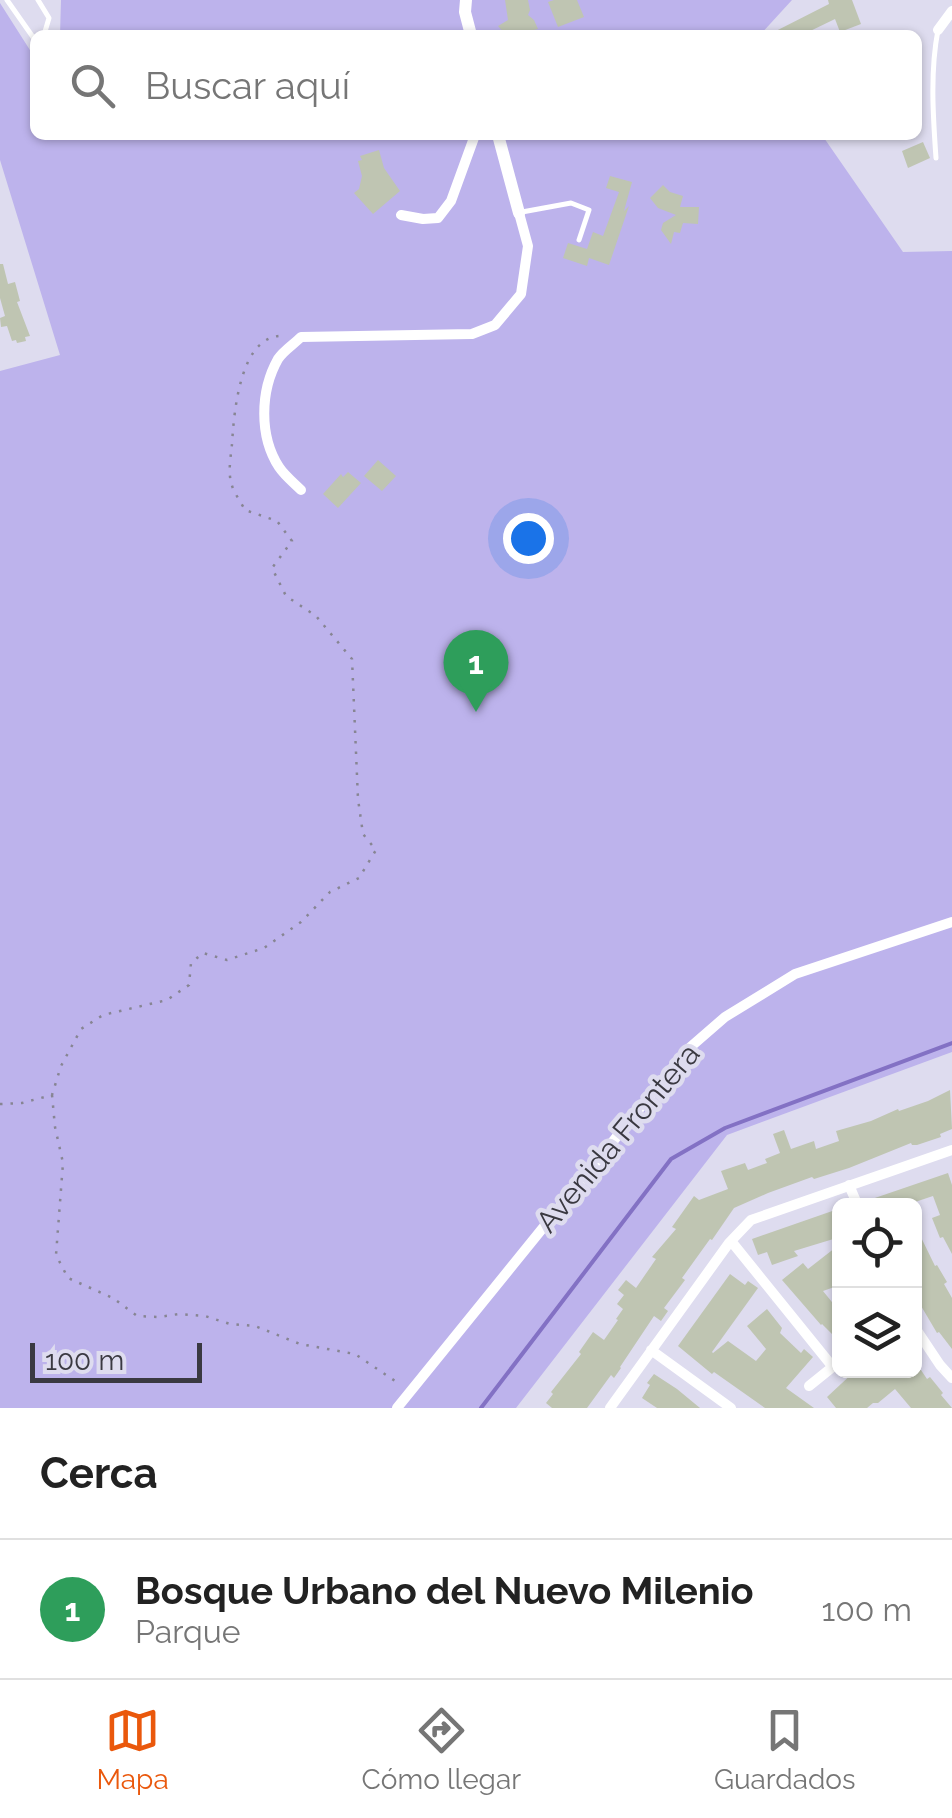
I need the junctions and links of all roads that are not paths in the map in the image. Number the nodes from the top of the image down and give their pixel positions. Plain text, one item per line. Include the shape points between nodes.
1 (7, 0) edge
2 (38, 0) edge
3 (466, 0) edge
4 (952, 11) edge
5 (45, 30) edge
6 (469, 30) edge
7 (938, 30) joint
8 (30, 33) edge
9 (473, 140) edge
10 (499, 140) edge
11 (936, 158) dead end
12 (520, 213) junction
13 (401, 215) dead end
14 (579, 240) dead end
15 (302, 490) dead end
16 (952, 922) edge
17 (952, 1150) edge
18 (850, 1186) junction
19 (855, 1198) edge
20 (731, 1241) junction
21 (922, 1338) edge
22 (652, 1350) junction
23 (832, 1359) edge
24 (832, 1367) edge
25 (952, 1378) edge
26 (810, 1386) dead end
27 (397, 1408) edge
28 (610, 1408) edge
29 (731, 1408) edge

1 - 8 lane
2 - 5 lane via 48,18
3 - 6 street
4 - 7 street
7 - 11 lane
9 - 13 street via 452,201 438,218
10 - 12 street
12 - 14 lane via 572,203 590,210
12 - 15 street via 528,246 520,294 494,324 472,334 301,337 279,356 266,390 268,444 279,468
16 - 27 street, Avenida Frontera via 795,974 725,1017 688,1050
17 - 18 street
18 - 19 street
18 - 20 street via 751,1220
20 - 22 street
20 - 23 street
21 - 25 street
22 - 28 street
22 - 29 street
24 - 26 street

